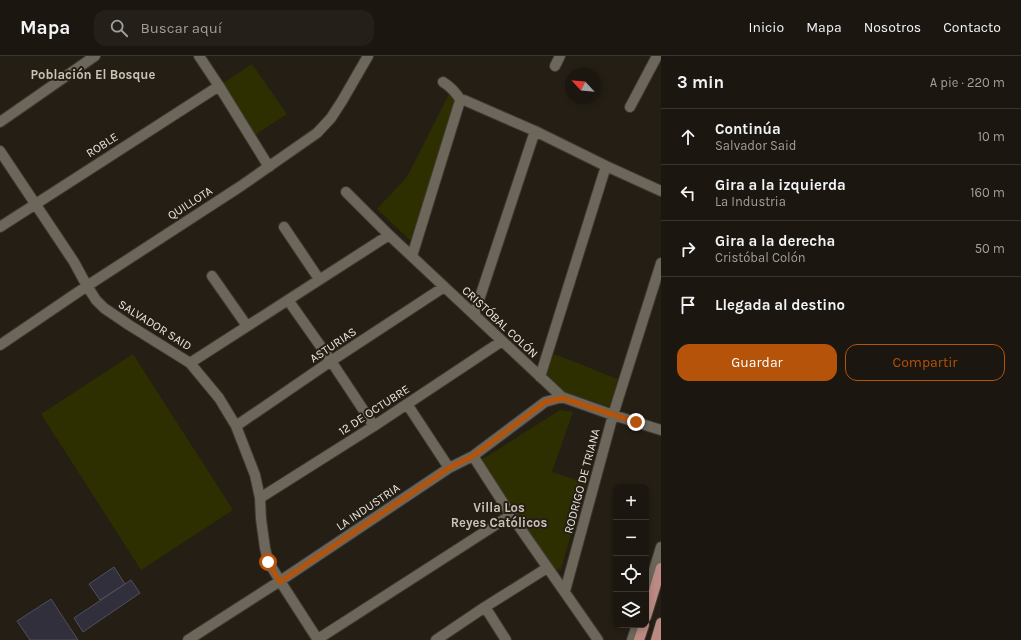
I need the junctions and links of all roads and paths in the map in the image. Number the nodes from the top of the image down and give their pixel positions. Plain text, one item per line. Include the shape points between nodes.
1 (96, 56) edge
2 (199, 56) edge
3 (560, 56) edge
4 (657, 56) edge
5 (363, 57) edge
6 (555, 66) dead end
7 (443, 82) dead end
8 (219, 86) junction
9 (461, 101) junction
10 (630, 107) dead end
11 (0, 122) edge
12 (535, 131) junction
13 (0, 151) edge
14 (606, 166) junction
15 (269, 167) junction
16 (661, 191) edge
17 (346, 192) dead end
18 (35, 204) junction
19 (0, 227) edge
20 (284, 227) dead end
21 (389, 234) junction
22 (412, 256) junction
23 (661, 263) edge
24 (212, 276) dead end
25 (319, 279) junction
26 (87, 286) junction
27 (444, 287) junction
28 (288, 300) junction
29 (474, 315) junction
30 (247, 326) junction
31 (502, 341) junction
32 (0, 345) edge
33 (331, 361) junction
34 (190, 362) junction
35 (540, 377) junction
36 (562, 398) junction
37 (407, 404) junction
38 (613, 415) junction
39 (236, 426) junction
40 (374, 426) junction
41 (661, 430) edge
42 (473, 456) junction
43 (449, 468) junction
44 (260, 498) junction
45 (511, 515) junction
46 (661, 547) edge
47 (547, 568) junction
48 (661, 568) edge
49 (280, 582) junction
50 (565, 591) junction
51 (647, 592) edge
52 (485, 607) junction
53 (649, 607) edge
54 (661, 623) edge
55 (636, 628) edge
56 (643, 628) edge
57 (188, 640) edge
58 (318, 640) edge
59 (436, 640) edge
60 (506, 640) edge
61 (598, 640) edge
62 (632, 640) edge
63 (639, 640) edge
64 (656, 640) edge

1 - 11 street
2 - 8 street
3 - 6 street
4 - 10 street
5 - 15 street, QUILLOTA via 331,118 316,133
7 - 9 street via 457,93
8 - 15 street
8 - 18 street, ROBLE
9 - 12 street via 464,100
9 - 22 street
12 - 14 street
12 - 29 street
13 - 18 street, SALVADOR SAID
14 - 16 street
14 - 35 street
15 - 26 street, QUILLOTA
17 - 21 street, CRISTÓBAL COLÓN
18 - 19 street, ROBLE
18 - 26 street, SALVADOR SAID
20 - 25 street
21 - 22 street, CRISTÓBAL COLÓN
21 - 25 street
22 - 27 street, CRISTÓBAL COLÓN
23 - 38 street, RODRIGO DE TRIANA
24 - 30 street
25 - 28 street
26 - 32 street, QUILLOTA
26 - 34 street, SALVADOR SAID via 104,308
27 - 29 street, CRISTÓBAL COLÓN
27 - 33 street, ASTURIAS
28 - 30 street
28 - 33 street
29 - 31 street, CRISTÓBAL COLÓN
30 - 34 street
31 - 35 street, CRISTÓBAL COLÓN
31 - 37 street, 12 DE OCTUBRE
33 - 39 street, ASTURIAS
33 - 40 street
34 - 39 street, SALVADOR SAID via 219,398
35 - 36 street, CRISTÓBAL COLÓN
36 - 38 street, CRISTÓBAL COLÓN
36 - 42 street, LA INDUSTRIA via 545,402
37 - 40 street, 12 DE OCTUBRE
37 - 43 street
38 - 41 street, CRISTÓBAL COLÓN
38 - 50 street, RODRIGO DE TRIANA
39 - 44 street, SALVADOR SAID via 255,476
40 - 44 street, 12 DE OCTUBRE
42 - 43 street, LA INDUSTRIA
42 - 45 street
43 - 49 street, LA INDUSTRIA
44 - 49 street, SALVADOR SAID via 268,562
45 - 47 street
45 - 58 street
46 - 51 street
47 - 50 street
47 - 52 street
48 - 53 main road
49 - 57 street, LA INDUSTRIA
49 - 58 street, SALVADOR SAID
50 - 61 street
52 - 59 street
52 - 60 street
54 - 64 main road
55 - 62 street
56 - 63 main road

